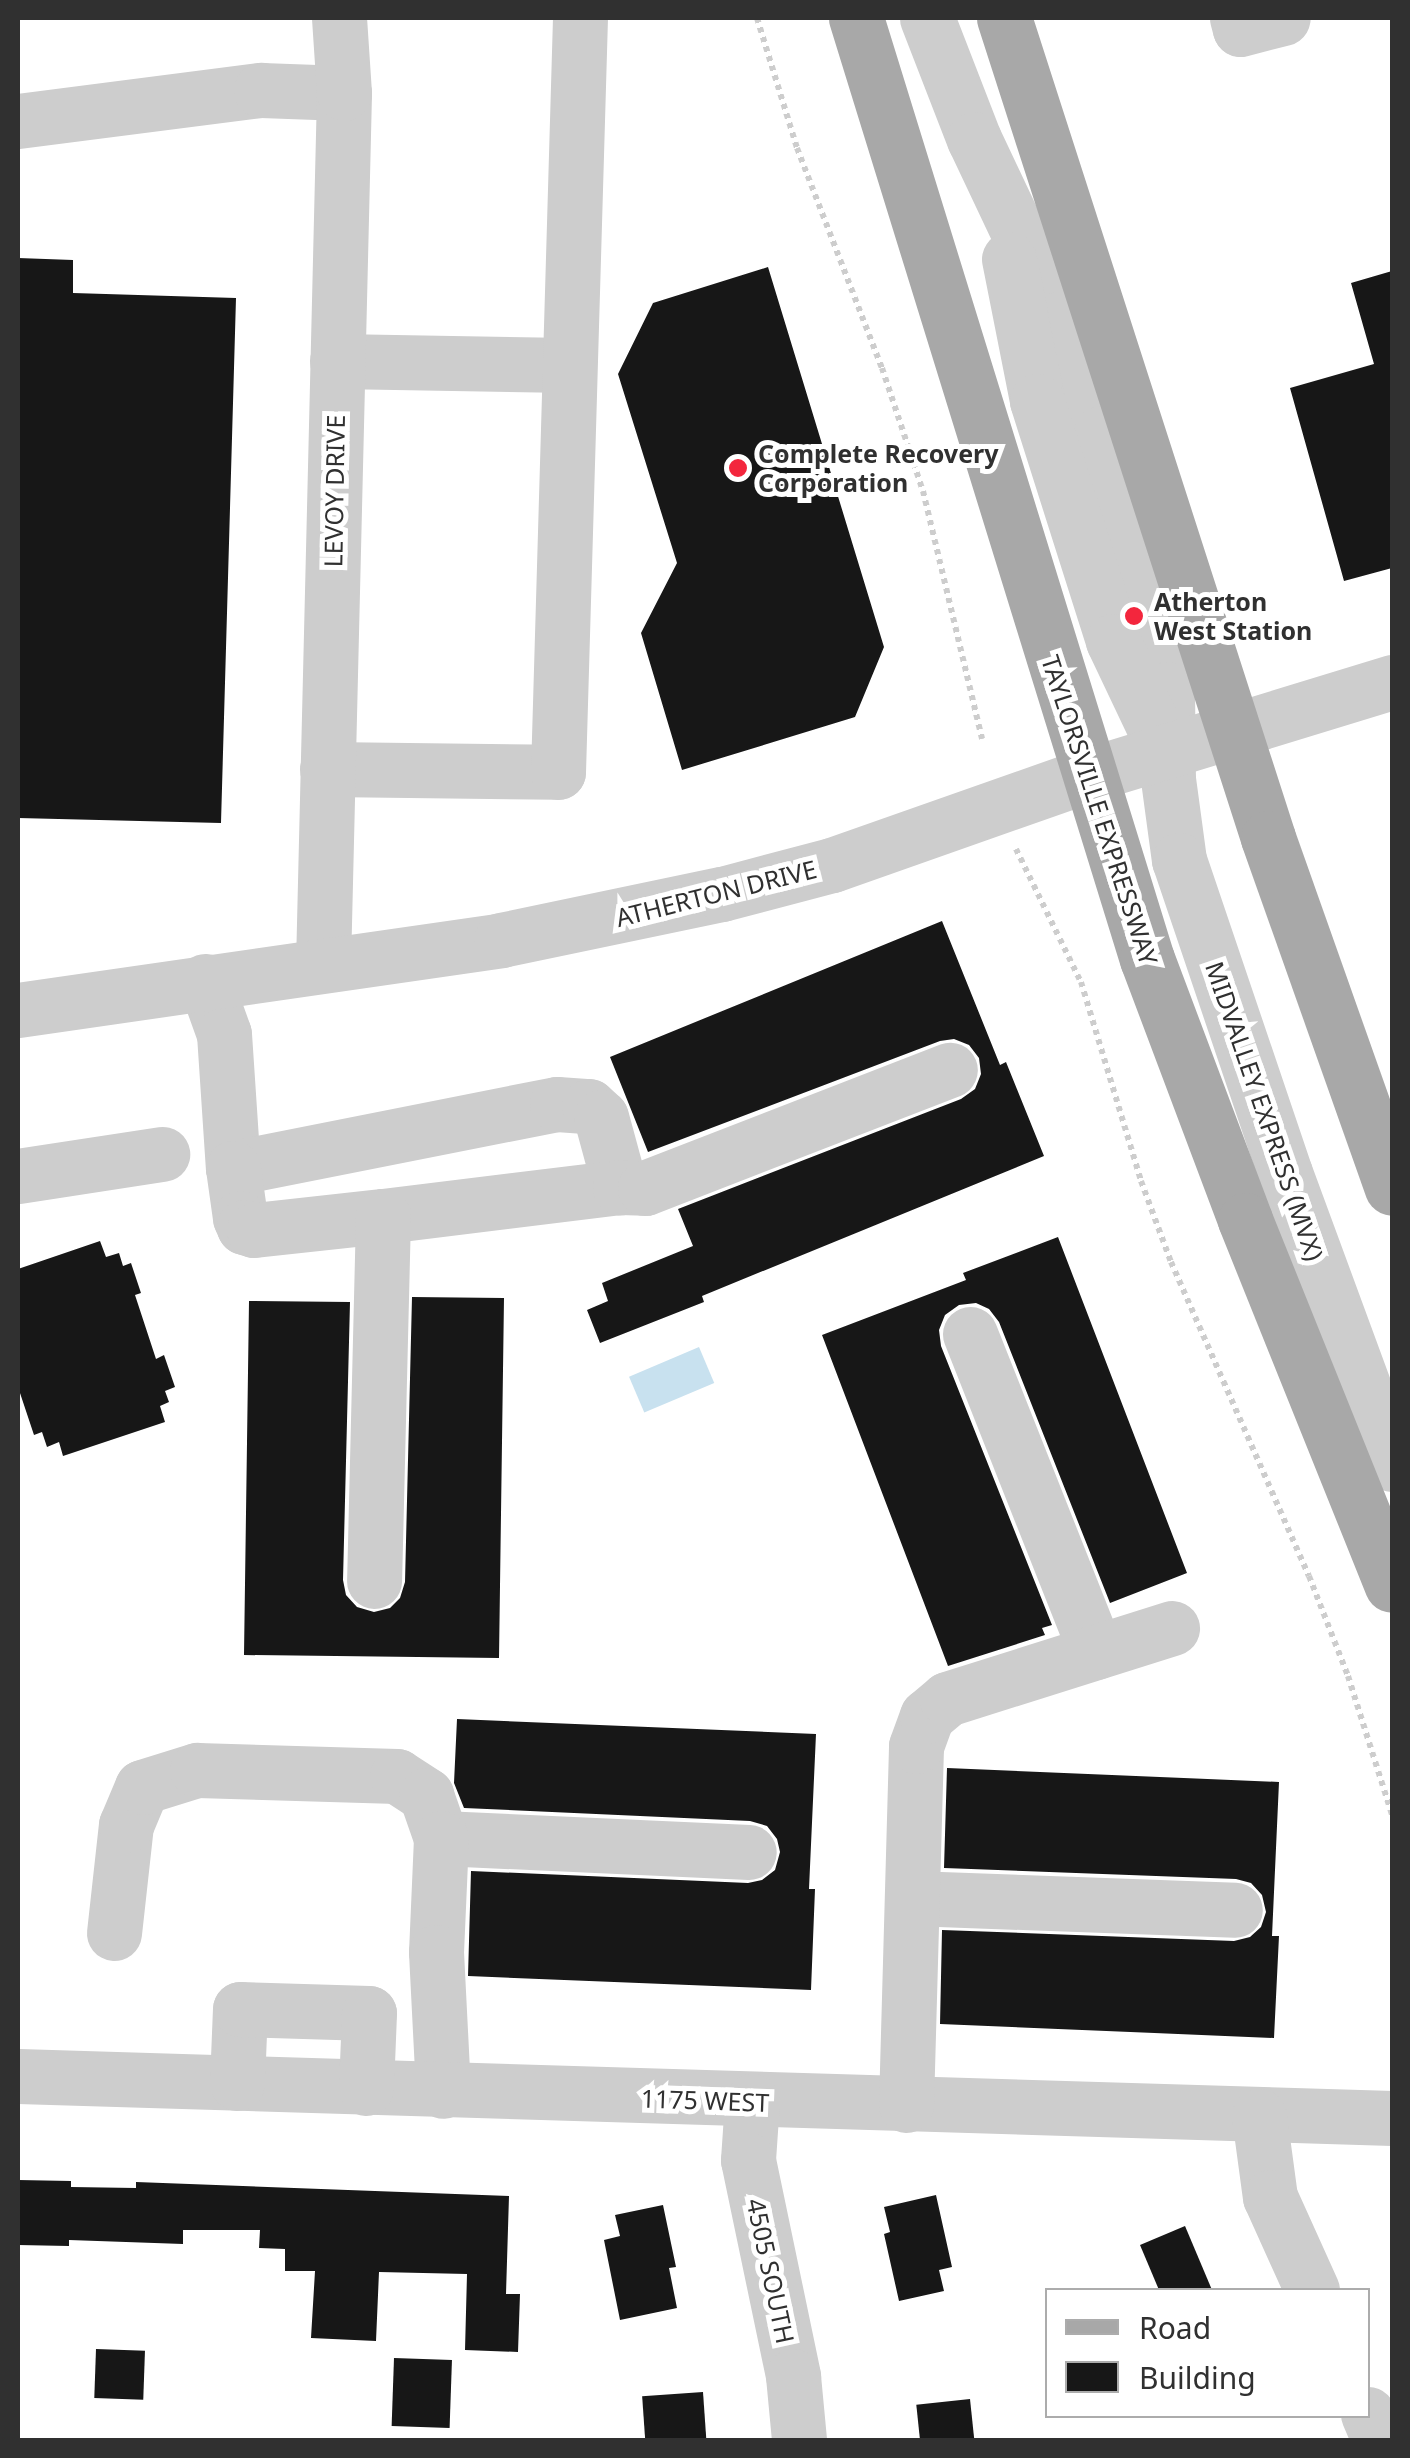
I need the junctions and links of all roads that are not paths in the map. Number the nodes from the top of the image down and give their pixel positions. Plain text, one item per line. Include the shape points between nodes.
1 (339, 18) edge
2 (580, 18) edge
3 (856, 18) edge
4 (928, 18) edge
5 (964, 18) edge
6 (1004, 18) edge
7 (1237, 18) edge
8 (1283, 18) edge
9 (344, 93) junction
10 (18, 120) edge
11 (1000, 194) junction
12 (338, 361) junction
13 (569, 364) junction
14 (1392, 682) edge
15 (1235, 732) junction
16 (1167, 752) junction
17 (327, 769) junction
18 (1088, 776) junction
19 (323, 966) junction
20 (205, 981) junction
21 (18, 1010) edge
22 (950, 1070) dead end
23 (162, 1154) dead end
24 (233, 1168) junction
25 (18, 1176) edge
26 (620, 1187) junction
27 (1392, 1188) edge
28 (383, 1216) junction
29 (970, 1334) dead end
30 (1392, 1368) edge
31 (1392, 1464) edge
32 (374, 1581) dead end
33 (1392, 1585) edge
34 (1172, 1628) dead end
35 (1096, 1652) junction
36 (441, 1838) junction
37 (749, 1852) dead end
38 (912, 1898) junction
39 (1235, 1910) dead end
40 (114, 1933) dead end
41 (18, 2076) edge
42 (237, 2083) junction
43 (366, 2088) junction
44 (442, 2091) junction
45 (752, 2102) junction
46 (906, 2105) junction
47 (1258, 2116) junction
48 (1392, 2118) edge
49 (1311, 2288) edge
50 (799, 2440) edge

1 - 9 street, LEVOY DRIVE
2 - 13 street
3 - 18 main road, TAYLORSVILLE EXPRESSWAY
4 - 11 street, MIDVALLEY EXPRESS (MVX)
5 - 11 street, MIDVALLEY EXPRESS (MVX)
6 - 15 main road
7 - 8 street via 1240,29
9 - 10 street via 262,90
9 - 12 street, LEVOY DRIVE
11 - 16 street, MIDVALLEY EXPRESS (MVX) via 1037,401 1113,641
12 - 13 street
12 - 17 street, LEVOY DRIVE
13 - 17 street via 558,772
14 - 15 street, ATHERTON DRIVE
15 - 16 street, ATHERTON DRIVE
15 - 27 main road
16 - 18 street, ATHERTON DRIVE
16 - 30 street, MIDVALLEY EXPRESS (MVX) via 1207,840
16 - 31 street, MIDVALLEY EXPRESS (MVX) via 1179,860
17 - 19 street, LEVOY DRIVE
18 - 19 street, ATHERTON DRIVE via 832,864 722,894 500,940
18 - 33 main road, TAYLORSVILLE EXPRESSWAY via 1147,959 1238,1202
19 - 20 street, ATHERTON DRIVE
20 - 21 street, ATHERTON DRIVE
20 - 24 street via 224,1034
22 - 26 street via 645,1188
23 - 25 street
24 - 26 street via 574,1102 601,1117
24 - 28 street via 244,1227
26 - 28 street
28 - 32 street
29 - 35 street
34 - 35 street
35 - 38 street via 947,1699 927,1716 916,1746
36 - 37 street
36 - 40 street via 426,1795 397,1776 197,1770 142,1787 126,1825
36 - 44 street via 436,1952
38 - 39 street
38 - 46 street
41 - 42 street, 1175 WEST
42 - 43 street, 1175 WEST
42 - 43 street via 240,2008 369,2013
43 - 44 street, 1175 WEST
44 - 45 street, 1175 WEST
45 - 46 street, 1175 WEST
45 - 50 street, 4505 SOUTH via 748,2160 793,2376
46 - 47 street, 1175 WEST
47 - 48 street, 1175 WEST
47 - 49 street via 1270,2197

